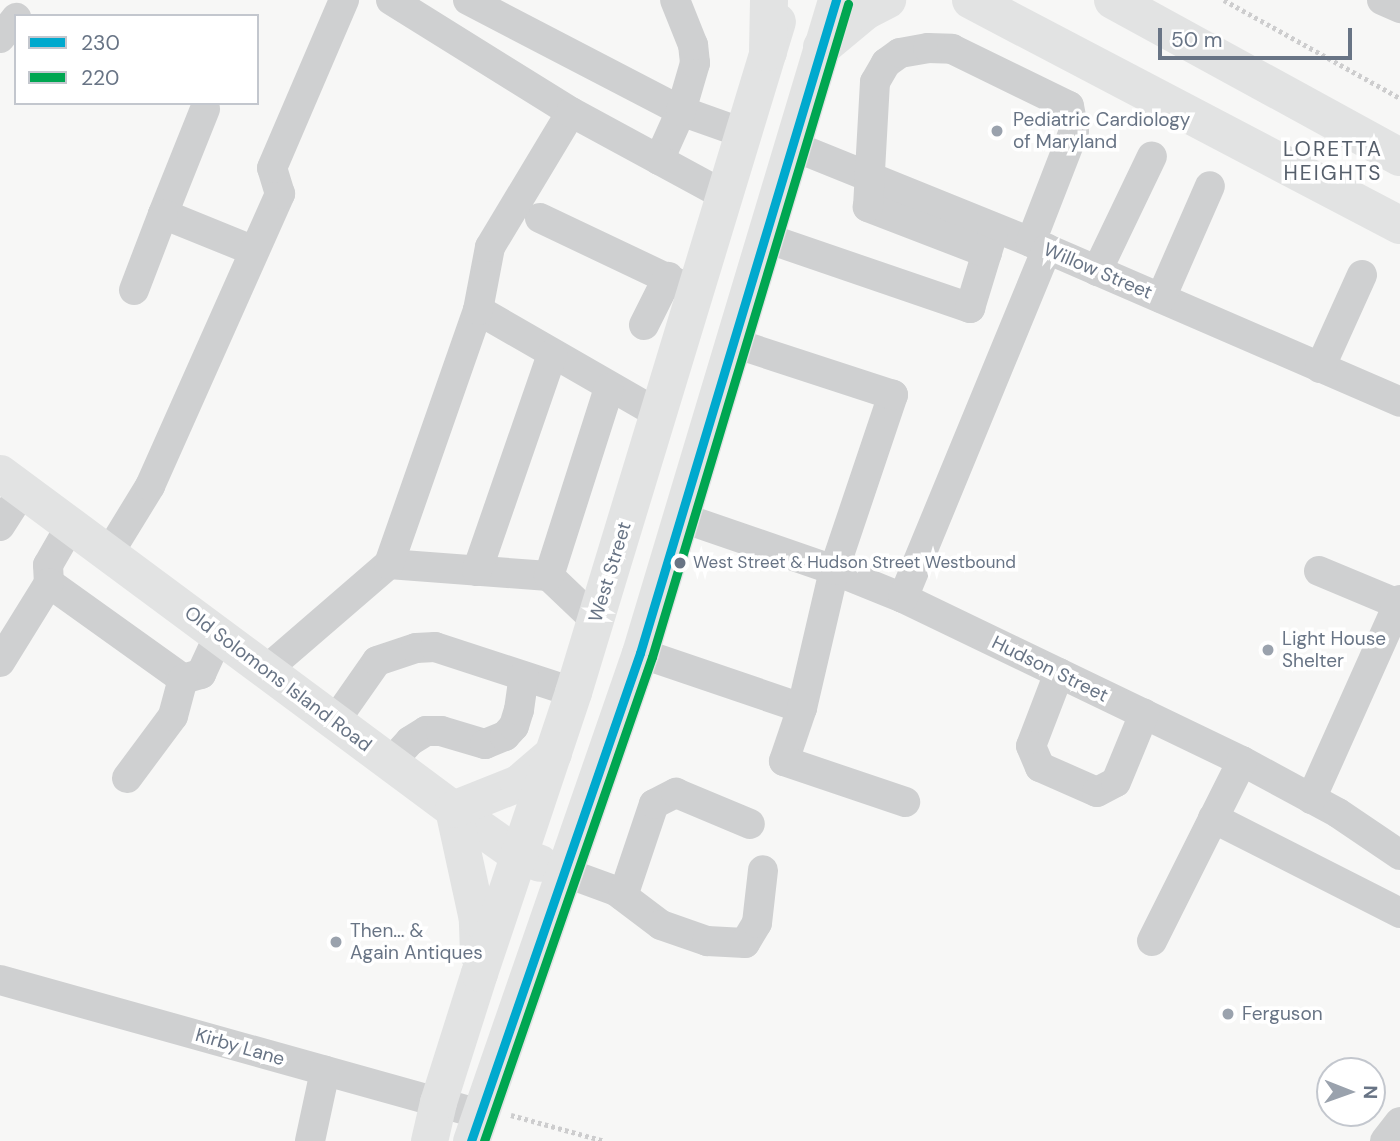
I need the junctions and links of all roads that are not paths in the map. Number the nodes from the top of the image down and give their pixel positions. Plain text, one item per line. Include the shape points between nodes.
1 (30, 0) edge
2 (344, 0) edge
3 (391, 0) edge
4 (468, 0) edge
5 (675, 0) edge
6 (769, 0) edge
7 (784, 0) edge
8 (836, 0) edge
9 (887, 0) edge
10 (971, 0) edge
11 (1113, 0) edge
12 (1382, 0) edge
13 (1400, 8) edge
14 (19, 14) edge
15 (14, 21) edge
16 (0, 38) edge
17 (822, 47) junction
18 (768, 52) junction
19 (205, 109) dead end
20 (681, 111) junction
21 (571, 112) junction
22 (743, 133) junction
23 (793, 146) junction
24 (1152, 156) dead end
25 (1400, 157) edge
26 (659, 160) junction
27 (870, 178) junction
28 (1210, 186) dead end
29 (724, 195) junction
30 (163, 214) junction
31 (540, 218) dead end
32 (1400, 225) edge
33 (766, 238) junction
34 (991, 240) junction
35 (1039, 246) junction
36 (254, 251) junction
37 (1097, 271) junction
38 (1363, 275) dead end
39 (682, 285) junction
40 (134, 290) dead end
41 (1161, 298) junction
42 (478, 310) junction
43 (644, 325) dead end
44 (734, 343) junction
45 (552, 354) junction
46 (1320, 368) junction
47 (609, 388) junction
48 (1400, 402) edge
49 (659, 414) junction
50 (12, 481) edge
51 (683, 518) junction
52 (71, 525) junction
53 (0, 526) edge
54 (108, 553) junction
55 (389, 564) junction
56 (834, 570) junction
57 (477, 571) junction
58 (1319, 571) dead end
59 (549, 576) junction
60 (50, 583) junction
61 (903, 598) junction
62 (1399, 602) edge
63 (595, 620) junction
64 (219, 635) junction
65 (640, 653) junction
66 (0, 662) edge
67 (266, 670) junction
68 (1059, 673) junction
69 (524, 676) junction
70 (183, 678) junction
71 (573, 692) junction
72 (802, 708) junction
73 (1144, 714) junction
74 (335, 721) junction
75 (553, 752) junction
76 (1242, 761) junction
77 (391, 762) junction
78 (127, 778) dead end
79 (1311, 799) junction
80 (905, 802) dead end
81 (453, 809) junction
82 (1213, 818) junction
83 (750, 824) dead end
84 (519, 855) junction
85 (1400, 855) edge
86 (763, 870) dead end
87 (564, 872) junction
88 (623, 896) junction
89 (1400, 914) edge
90 (1152, 941) dead end
91 (479, 973) junction
92 (0, 980) edge
93 (325, 1070) junction
94 (438, 1102) junction
95 (483, 1122) edge
96 (1400, 1122) edge
97 (310, 1141) edge
98 (429, 1141) edge
99 (1385, 1141) edge

1 - 14 street
2 - 36 street via 272,168 280,194
3 - 21 street
4 - 20 street
5 - 20 street via 693,45 695,64
6 - 18 highway
7 - 18 main road, West Street
8 - 17 main road
9 - 17 highway via 865,11
10 - 32 highway
11 - 25 highway
12 - 13 street
15 - 16 street
17 - 23 main road
18 - 22 main road, West Street
19 - 30 street
20 - 22 street
20 - 26 street
21 - 26 street
21 - 42 street via 489,247
22 - 29 main road, West Street
23 - 27 street, Willow Street
23 - 33 main road
24 - 37 street
26 - 29 street
27 - 34 street, Willow Street
27 - 35 street via 875,82 886,64 900,53 952,49 1069,106 1074,131
28 - 41 street
29 - 39 main road, West Street
30 - 36 street
30 - 40 street
31 - 39 street
33 - 34 street via 970,308
33 - 44 main road
34 - 35 street, Willow Street
35 - 37 street, Willow Street
35 - 61 street
36 - 54 street via 150,485
37 - 41 street, Willow Street
38 - 46 street
39 - 43 street
39 - 49 main road, West Street
41 - 46 street, Willow Street
42 - 45 street
42 - 55 street
44 - 51 main road
44 - 56 street via 893,395
45 - 47 street
45 - 57 street
46 - 48 street, Willow Street
47 - 49 street
47 - 59 street
49 - 51 main road via 663,497
49 - 63 main road, West Street
50 - 52 main road, Old Solomons Island Road
50 - 53 street
51 - 56 street, Hudson Street
51 - 65 main road
52 - 54 main road, Old Solomons Island Road
52 - 60 street via 48,565
54 - 64 main road, Old Solomons Island Road
55 - 57 street
55 - 67 street
56 - 61 street, Hudson Street
56 - 72 street
57 - 59 street
58 - 62 street
59 - 63 street
60 - 66 street
60 - 70 street
61 - 68 street, Hudson Street
62 - 79 street
63 - 71 main road, West Street
64 - 67 main road, Old Solomons Island Road
64 - 70 street via 201,674
65 - 72 street
65 - 87 main road
67 - 74 main road, Old Solomons Island Road
68 - 73 street, Hudson Street
68 - 73 street via 1031,746 1040,767 1097,792 1116,782
69 - 71 street
69 - 74 street via 435,647 395,653 377,661
69 - 77 street via 514,726 505,736 485,744 441,731 426,732 410,741
70 - 78 street via 173,716
71 - 75 main road, West Street
72 - 80 street via 784,761
73 - 76 street, Hudson Street
74 - 77 main road, Old Solomons Island Road
75 - 81 main road via 518,783
75 - 84 main road, West Street
76 - 79 street, Hudson Street
76 - 82 street
77 - 81 main road, Old Solomons Island Road
79 - 85 street, Hudson Street
81 - 84 main road, Old Solomons Island Road
81 - 91 main road via 477,919
82 - 89 street
82 - 90 street
83 - 88 street via 676,793 654,804
84 - 87 main road, Old Solomons Island Road
84 - 91 main road, West Street
86 - 88 street via 757,923 745,943 707,941 661,925
87 - 88 street
87 - 95 main road
91 - 94 main road, West Street
92 - 93 street, Kirby Lane
93 - 94 street, Kirby Lane
93 - 97 street
94 - 95 street, Kirby Lane
94 - 98 main road, West Street
96 - 99 street

